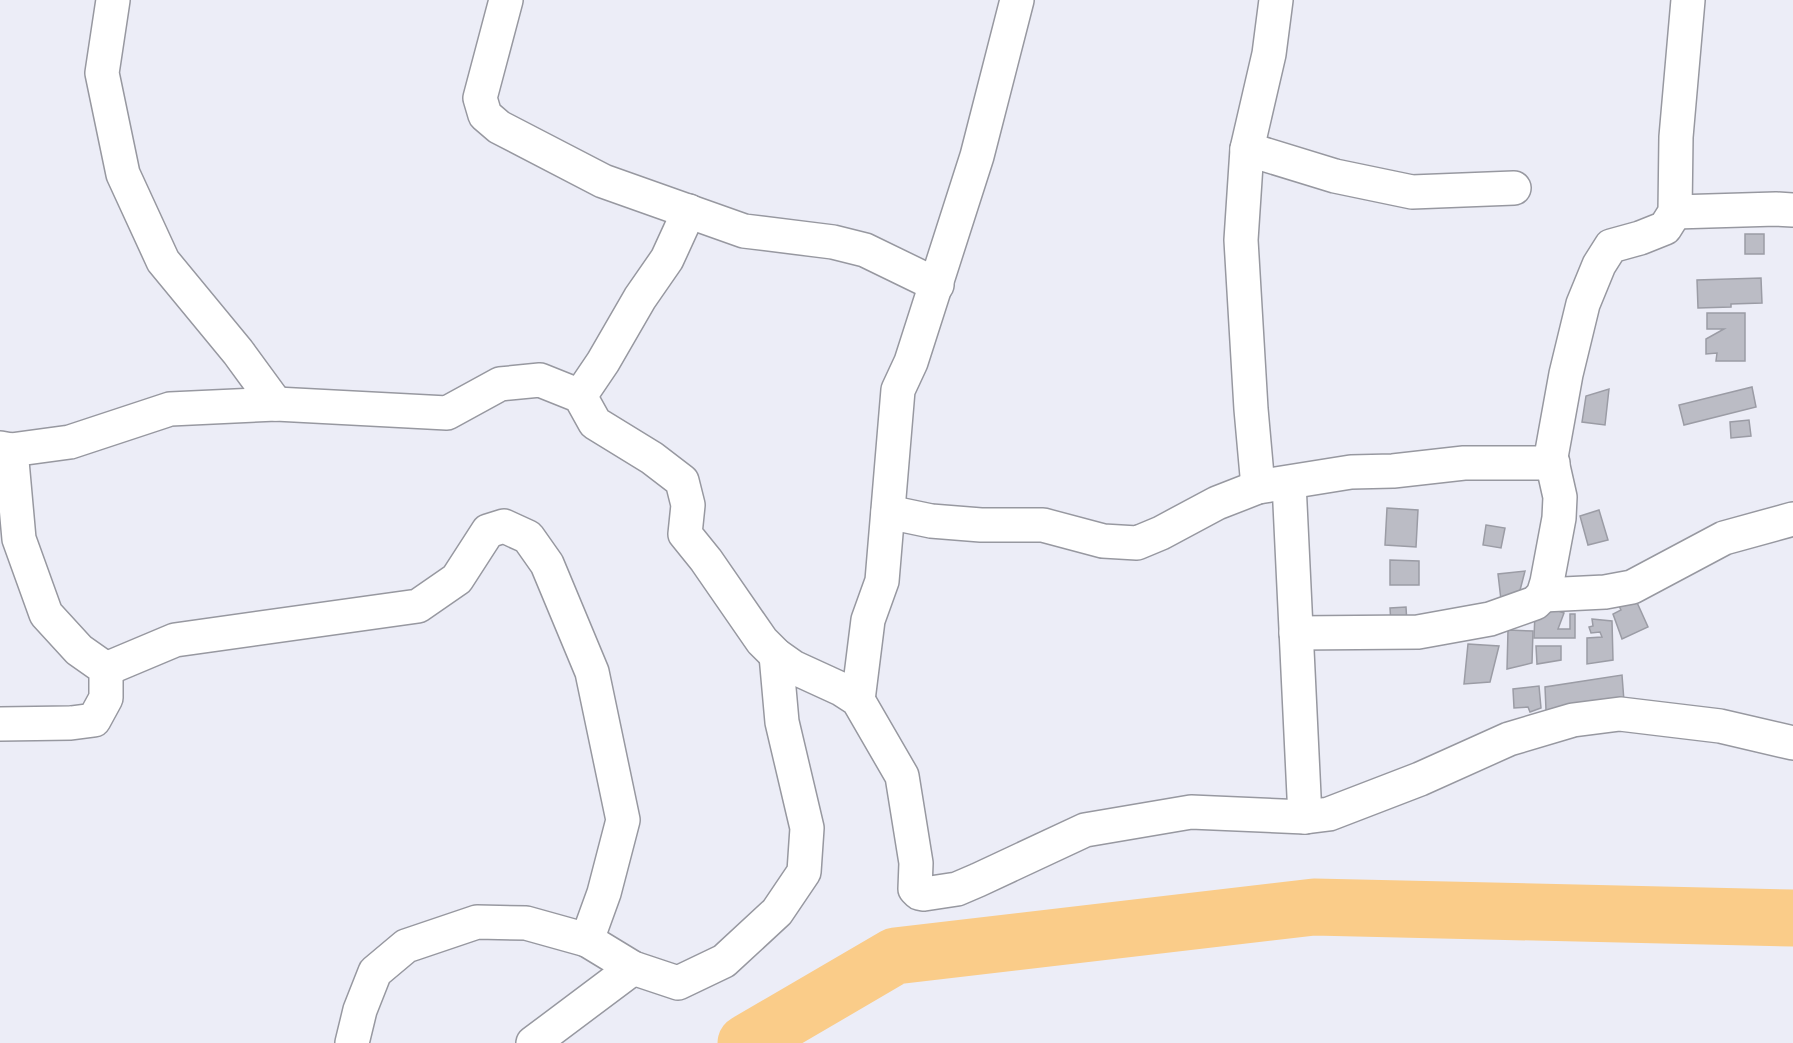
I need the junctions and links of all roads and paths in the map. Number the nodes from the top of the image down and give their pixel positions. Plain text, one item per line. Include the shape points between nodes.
1 (113, 0) edge
2 (506, 0) edge
3 (1017, 0) edge
4 (1276, 0) edge
5 (1688, 0) edge
6 (1247, 149) junction
7 (1514, 188) dead end
8 (1793, 210) edge
9 (688, 211) junction
10 (1675, 212) junction
11 (937, 285) junction
12 (580, 396) junction
13 (276, 404) junction
14 (6, 449) edge
15 (1553, 464) junction
16 (1273, 485) junction
17 (888, 513) junction
18 (1793, 519) edge
19 (1543, 596) junction
20 (1296, 633) junction
21 (776, 655) junction
22 (106, 669) junction
23 (858, 700) junction
24 (0, 724) edge
25 (1793, 743) edge
26 (1305, 817) junction
27 (586, 940) junction
28 (633, 968) junction
29 (352, 1043) edge
30 (533, 1043) edge

1 - 13 street via 102,73 123,174 163,261
2 - 9 street via 480,98 485,114 499,127 603,181
3 - 11 street via 977,156
4 - 6 street via 1269,54
5 - 10 street via 1676,137
6 - 7 street via 1335,176 1412,192
6 - 16 street via 1241,240 1251,409
8 - 10 street
9 - 11 street via 744,231 865,250
9 - 12 street via 667,259
10 - 15 street via 1665,228 1611,246 1599,265 1583,304 1566,374
11 - 17 street via 898,390
12 - 13 street via 540,380 500,384 447,413
12 - 21 street via 595,423 682,481 687,505 685,534
13 - 14 street via 170,409 70,442
14 - 22 street via 19,539 46,614 80,650
15 - 16 street via 1464,463 1351,472
15 - 19 street via 1560,498 1559,518
16 - 17 street via 1217,503 1137,543 1103,541 1043,525 981,525
16 - 20 street
17 - 23 street via 882,581 868,620
18 - 19 street via 1724,538 1632,587
19 - 20 street via 1535,603 1490,619 1418,632
20 - 26 street
21 - 23 street
21 - 28 street via 782,722 807,828 804,872 777,912 724,961 678,983
22 - 24 street via 106,698 94,720
22 - 27 street via 175,640 418,606 457,579 488,531 504,526 528,537 547,564 592,672 623,820 604,894
23 - 26 street via 902,776 916,863 915,889 919,893 957,889 1085,830 1191,812
25 - 26 street via 1720,726 1620,714 1573,720 1509,739 1329,814
27 - 28 street
27 - 29 street via 526,923 477,922 406,946 375,972
28 - 30 street

